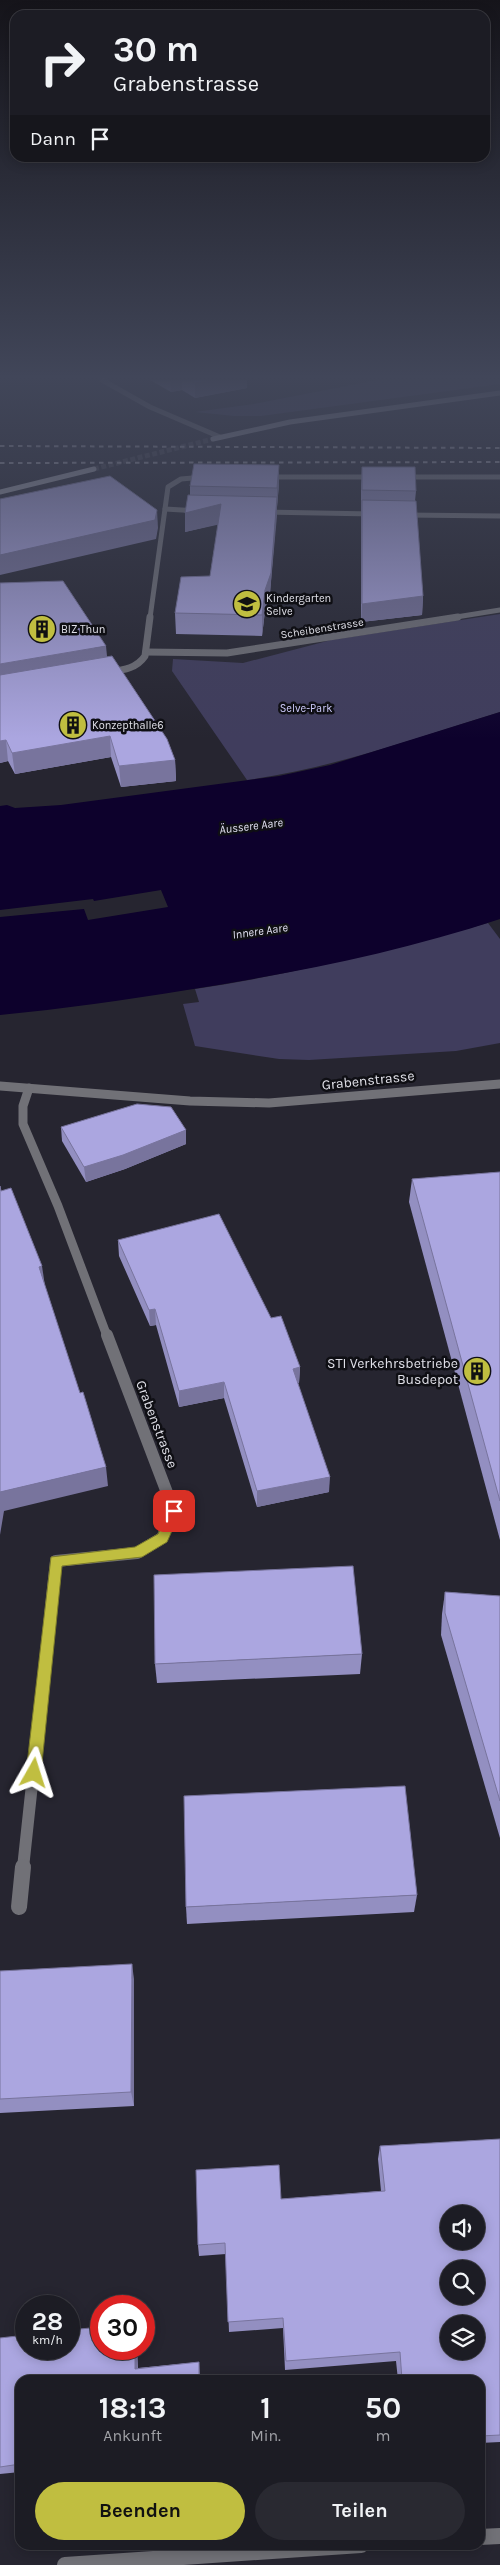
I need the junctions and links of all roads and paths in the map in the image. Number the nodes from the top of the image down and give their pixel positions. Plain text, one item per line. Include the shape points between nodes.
1 (167, 500) edge
2 (165, 509) junction
3 (207, 511) edge
4 (252, 512) edge
5 (383, 514) edge
6 (402, 514) edge
7 (500, 516) edge
8 (500, 610) edge
9 (146, 652) junction
10 (104, 673) edge
11 (500, 1084) edge
12 (0, 1086) edge
13 (29, 1088) junction
14 (19, 1908) dead end
15 (500, 2536) edge
16 (485, 2537) edge
17 (287, 2550) edge
18 (65, 2565) edge

1 - 2 street
2 - 3 street
2 - 9 street
4 - 5 street
6 - 7 street
8 - 9 street, Scheibenstrasse via 226,653
9 - 10 street via 139,664
11 - 13 street, Grabenstrasse via 269,1103 190,1101
12 - 13 street, Grabenstrasse
13 - 14 street, Grabenstrasse via 23,1106 23,1124 58,1206 174,1511 162,1538 137,1553 56,1561
15 - 16 street
17 - 18 street

